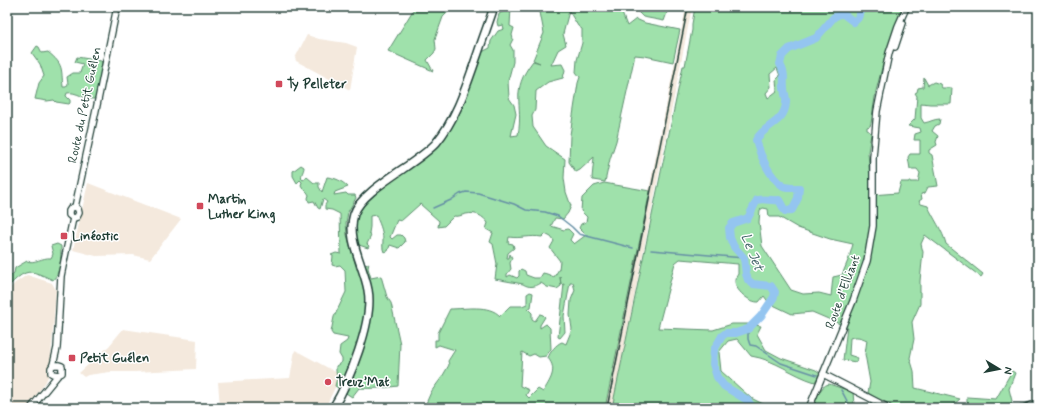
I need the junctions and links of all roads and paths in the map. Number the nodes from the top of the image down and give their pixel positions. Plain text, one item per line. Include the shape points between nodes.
1 (117, 7) edge
2 (489, 7) edge
3 (494, 7) edge
4 (906, 7) edge
5 (56, 365) junction
6 (55, 374) junction
7 (823, 374) junction
8 (1038, 403) edge
9 (32, 408) edge
10 (329, 408) edge
11 (333, 408) edge
12 (809, 408) edge
13 (889, 408) edge
14 (1023, 408) edge

1 - 5 street, Route du Petit Guélen via 75,207 79,213 73,218 61,276
2 - 10 main road via 459,91 440,130 420,152 362,195 350,213 349,235 363,287 364,312 344,378
3 - 11 main road via 462,96 444,132 424,154 368,195 356,211 352,230 369,292 368,312 350,374
4 - 7 street, Route d'Elliant via 894,38 879,97 872,157 871,244 854,301
5 - 6 street via 51,368
5 - 6 street via 63,370 61,374
6 - 9 street
7 - 12 street, Route d'Elliant
7 - 13 street
8 - 14 street

